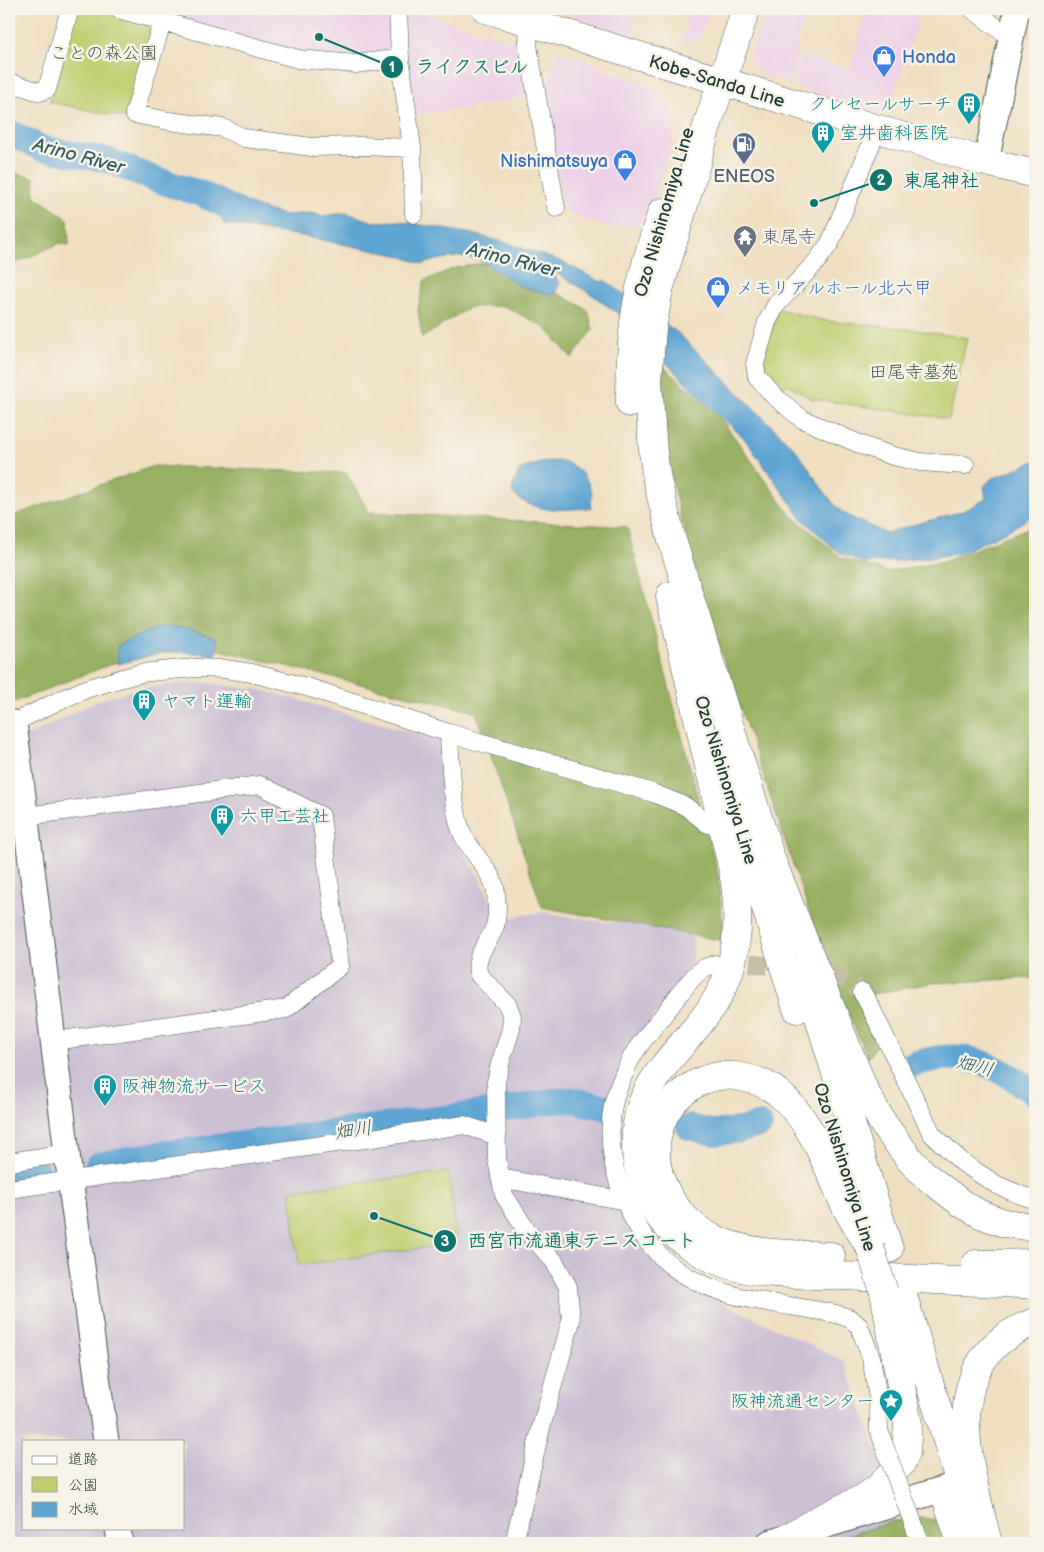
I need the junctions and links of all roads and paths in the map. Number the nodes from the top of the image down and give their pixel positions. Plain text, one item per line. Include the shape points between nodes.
1 (70, 9) edge
2 (118, 9) edge
3 (398, 9) edge
4 (486, 9) edge
5 (728, 9) edge
6 (746, 9) edge
7 (972, 9) edge
8 (1017, 9) edge
9 (163, 20) junction
10 (528, 21) junction
11 (1011, 38) junction
12 (400, 58) junction
13 (713, 80) junction
14 (9, 82) edge
15 (877, 130) junction
16 (412, 148) junction
17 (986, 162) junction
18 (1035, 174) edge
19 (556, 208) dead end
20 (414, 214) dead end
21 (639, 372) junction
22 (965, 465) dead end
23 (670, 596) junction
24 (11, 724) edge
25 (449, 733) junction
26 (26, 816) junction
27 (708, 824) joint
28 (771, 859) junction
29 (733, 871) junction
30 (715, 964) tunnel mouth
31 (862, 992) tunnel mouth
32 (54, 1041) junction
33 (497, 1136) junction
34 (68, 1153) junction
35 (9, 1162) edge
36 (500, 1178) junction
37 (70, 1180) junction
38 (9, 1189) edge
39 (1035, 1199) edge
40 (626, 1201) junction
41 (1035, 1228) edge
42 (879, 1248) junction
43 (1035, 1263) edge
44 (1035, 1285) edge
45 (893, 1292) junction
46 (1035, 1322) edge
47 (106, 1440) edge
48 (951, 1486) junction
49 (118, 1530) edge
50 (919, 1540) edge
51 (777, 1541) edge
52 (120, 1543) edge
53 (514, 1543) edge
54 (960, 1543) edge
55 (978, 1543) edge
56 (988, 1543) edge

1 - 14 street via 47,89 40,92
2 - 9 street
3 - 12 street
4 - 10 main road, Kobe-Sanda Line
5 - 13 main road, Ozo Nishinomiya Line
6 - 13 main road, Ozo Nishinomiya Line
7 - 11 street
8 - 11 street
9 - 12 street via 298,59 356,64
9 - 16 street via 133,119 223,128 244,138 312,147
10 - 13 main road, Kobe-Sanda Line
10 - 19 street via 528,45
11 - 17 street
12 - 16 street
13 - 15 main road, Kobe-Sanda Line
13 - 21 main road, Ozo Nishinomiya Line via 679,219 651,284 652,329
15 - 17 main road, Kobe-Sanda Line
15 - 22 street via 830,243 776,304 767,322 755,364 757,377 772,395 802,419 864,446 920,462
16 - 20 street
17 - 18 main road, Kobe-Sanda Line
21 - 23 main road, Ozo Nishinomiya Line via 632,431 637,472
21 - 28 main road, Ozo Nishinomiya Line via 672,540
23 - 29 main road
23 - 42 main road, Ozo Nishinomiya Line
24 - 25 street via 86,689 141,673 197,668 225,669 281,680
24 - 26 street
25 - 27 street via 670,799
25 - 33 street via 455,799 462,833 495,886 495,925 478,959 477,969 507,1004 512,1016 496,1082
26 - 32 street
26 - 32 street via 260,785 321,816 339,957 340,966 286,1009
27 - 29 main road via 721,843
28 - 41 main road via 865,1092 884,1125 911,1161 961,1203 1004,1223
28 - 42 main road, Ozo Nishinomiya Line
29 - 44 main road via 738,917 728,979 706,1015 658,1074 647,1092 638,1120 637,1165 647,1199 657,1215 685,1243 740,1267 800,1274
30 - 40 street via 701,970 634,1054 615,1100 610,1122 612,1145
31 - 39 street via 932,1134 963,1163 997,1185
32 - 34 street
33 - 36 street
33 - 37 street via 464,1125
34 - 35 street
34 - 37 street
36 - 40 street
36 - 53 street via 504,1195 526,1231 554,1261 568,1287 571,1322 542,1424
37 - 38 street
37 - 47 street
40 - 50 street, bridge via 645,1239 679,1272 701,1284 725,1293 840,1315 858,1326 875,1375 879,1430
42 - 43 main road via 844,1203 810,1132 789,1102 775,1090 744,1077 713,1077 686,1090 665,1112 656,1146 656,1163 668,1196 690,1223 722,1242 761,1251 801,1255 955,1264
42 - 45 main road, Ozo Nishinomiya Line
45 - 48 main road, Ozo Nishinomiya Line
45 - 51 main road via 908,1424 906,1452 901,1464 864,1498
46 - 56 main road via 1007,1336 993,1348 972,1381 967,1400 965,1421 969,1465
48 - 51 street
48 - 54 main road, Ozo Nishinomiya Line
48 - 55 main road, Ozo Nishinomiya Line
49 - 52 street

